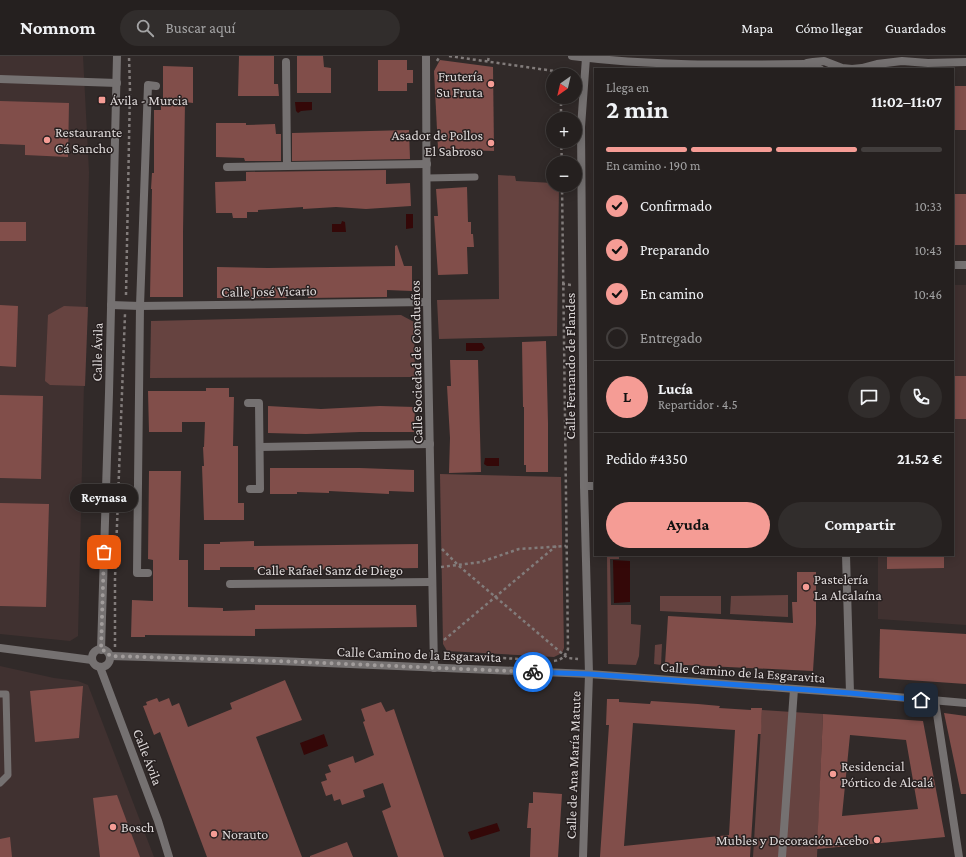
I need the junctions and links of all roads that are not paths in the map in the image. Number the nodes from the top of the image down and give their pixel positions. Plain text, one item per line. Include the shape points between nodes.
1 (117, 56) edge
2 (426, 56) edge
3 (572, 56) edge
4 (836, 56) edge
5 (883, 56) edge
6 (586, 58) junction
7 (286, 62) dead end
8 (966, 62) edge
9 (913, 63) junction
10 (877, 64) junction
11 (738, 66) edge
12 (814, 67) edge
13 (834, 67) edge
14 (860, 68) edge
15 (908, 68) edge
16 (0, 79) edge
17 (117, 83) junction
18 (156, 86) dead end
19 (427, 164) junction
20 (287, 166) junction
21 (227, 167) dead end
22 (475, 177) dead end
23 (427, 178) junction
24 (954, 265) edge
25 (966, 265) edge
26 (428, 302) junction
27 (111, 305) junction
28 (140, 306) junction
29 (248, 403) dead end
30 (430, 444) junction
31 (260, 447) junction
32 (584, 486) junction
33 (594, 486) edge
34 (250, 489) dead end
35 (846, 556) edge
36 (148, 573) dead end
37 (432, 582) junction
38 (230, 584) dead end
39 (0, 648) edge
40 (101, 650) junction
41 (112, 656) junction
42 (92, 660) junction
43 (100, 667) junction
44 (434, 668) junction
45 (589, 674) junction
46 (794, 689) junction
47 (850, 693) junction
48 (0, 694) edge
49 (935, 701) junction
50 (966, 703) edge
51 (0, 783) edge
52 (169, 857) edge
53 (583, 857) edge
54 (782, 857) edge
55 (959, 857) edge

1 - 17 street, Calle Ávila
2 - 19 street, Calle Sociedad de Condueños
3 - 6 street
4 - 13 street
5 - 10 street
6 - 11 street
6 - 32 street, Calle Fernando de Flandes via 581,127
7 - 20 street
8 - 9 street
9 - 10 street via 902,61
9 - 15 street
10 - 14 street
11 - 12 street
12 - 13 street via 813,62 824,61
16 - 17 street
17 - 27 street, Calle Ávila
18 - 28 street via 148,85
19 - 20 street
19 - 23 street, Calle Sociedad de Condueños
20 - 21 street
22 - 23 lane
23 - 26 street, Calle Sociedad de Condueños
24 - 25 street
26 - 28 street, Calle José Vicario
26 - 30 street, Calle Sociedad de Condueños
27 - 28 street, Calle José Vicario
27 - 40 street, Calle Ávila
28 - 36 street via 137,573
29 - 31 street via 259,403
30 - 31 street
30 - 37 street, Calle Sociedad de Condueños
31 - 34 street via 260,489
32 - 33 street
32 - 45 street, Calle Fernando de Flandes
35 - 47 street
37 - 38 street, Calle Rafael Sanz de Diego
37 - 44 street, Calle Sociedad de Condueños
39 - 42 street
40 - 41 street
40 - 42 street via 93,654
41 - 43 street via 108,664
41 - 44 street, Calle Camino de la Esgaravita
42 - 43 street
43 - 52 street, Calle Ávila via 158,820
44 - 45 street, Calle Camino de la Esgaravita
45 - 46 street, Calle Camino de la Esgaravita
45 - 53 street, Calle de Ana María Matute
46 - 47 street, Calle Camino de la Esgaravita
46 - 54 street
47 - 49 street, Calle Camino de la Esgaravita
48 - 51 lane via 6,694 8,775
49 - 50 street, Calle Camino de la Esgaravita
49 - 55 street

